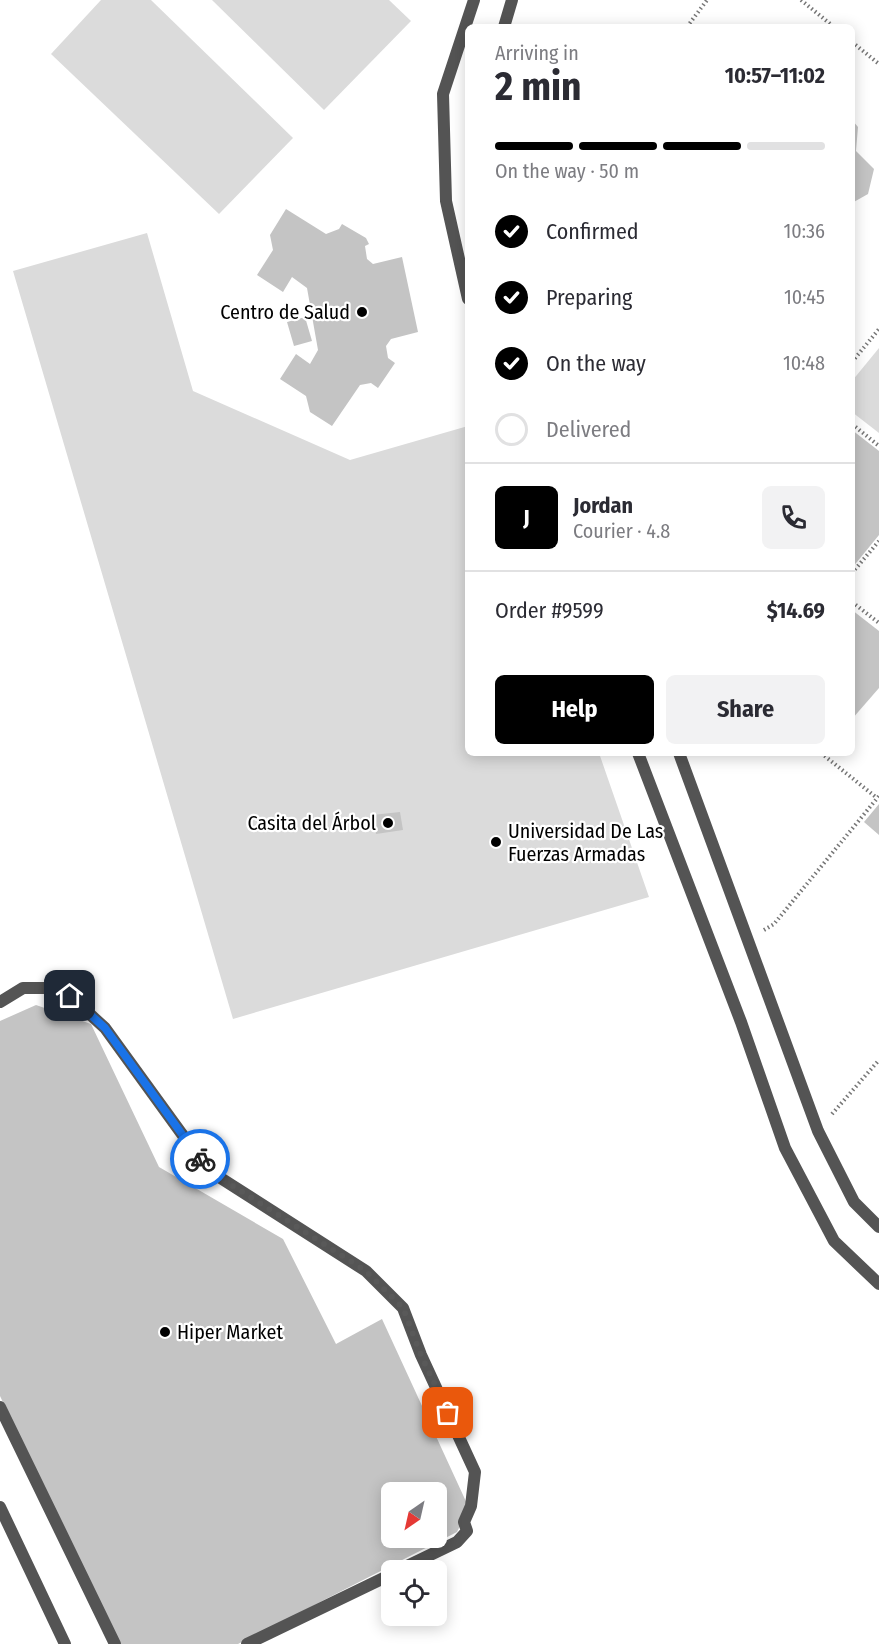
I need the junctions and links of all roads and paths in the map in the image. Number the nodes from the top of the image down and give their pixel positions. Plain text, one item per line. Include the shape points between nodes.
1 (474, 0) edge
2 (512, 0) edge
3 (707, 0) edge
4 (801, 0) edge
5 (466, 24) edge
6 (505, 24) edge
7 (689, 24) edge
8 (830, 24) edge
9 (465, 27) edge
10 (855, 44) edge
11 (879, 64) edge
12 (465, 286) edge
13 (879, 329) edge
14 (855, 358) edge
15 (855, 426) edge
16 (879, 446) edge
17 (879, 541) edge
18 (855, 569) edge
19 (855, 604) edge
20 (879, 623) edge
21 (639, 756) edge
22 (680, 756) edge
23 (825, 756) edge
24 (878, 797) edge
25 (748, 940) junction
26 (0, 1002) edge
27 (879, 1060) edge
28 (818, 1131) junction
29 (879, 1227) edge
30 (879, 1284) edge
31 (0, 1407) edge
32 (0, 1508) edge
33 (420, 1560) edge
34 (381, 1579) edge
35 (65, 1644) edge
36 (115, 1644) edge
37 (247, 1644) edge

1 - 5 lane
2 - 6 lane
3 - 7 path
4 - 8 path
9 - 12 lane via 443,94 446,201
10 - 11 path
13 - 14 path
15 - 16 path
17 - 18 path
19 - 20 path
21 - 30 lane via 785,1148 834,1241
22 - 25 lane
23 - 24 path
24 - 25 path via 774,924
25 - 28 lane
26 - 33 lane via 23,988 51,988 70,996 105,1028 208,1170 366,1271 403,1308 475,1472 471,1506 464,1522 466,1531 457,1542
27 - 28 path
28 - 29 lane via 854,1202
31 - 36 lane
32 - 35 lane
34 - 37 lane

